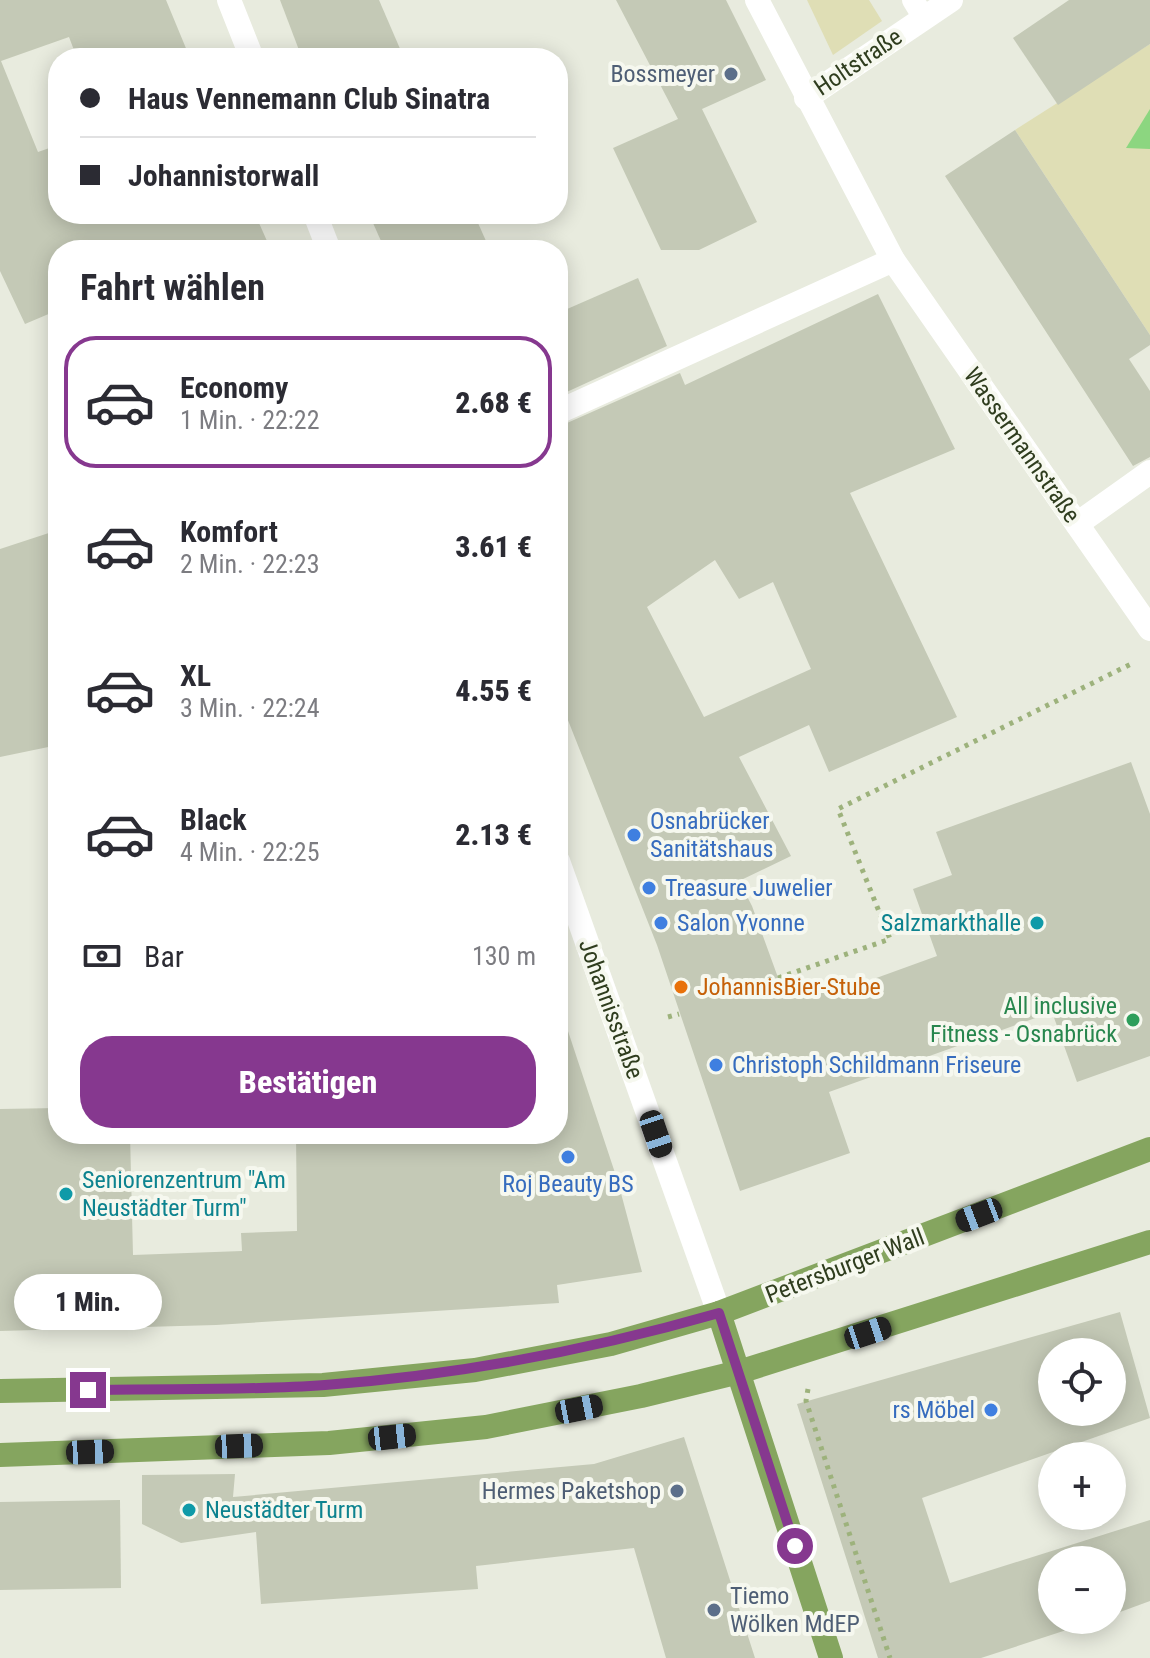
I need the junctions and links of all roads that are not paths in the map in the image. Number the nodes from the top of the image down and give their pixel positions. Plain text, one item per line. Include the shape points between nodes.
1 (229, 0) edge
2 (757, 0) edge
3 (951, 0) edge
4 (918, 9) edge
5 (248, 48) edge
6 (806, 98) junction
7 (893, 260) junction
8 (568, 407) edge
9 (1150, 472) edge
10 (1077, 524) junction
11 (1150, 629) edge
12 (568, 889) edge
13 (1150, 1149) edge
14 (1150, 1242) edge
15 (719, 1313) junction
16 (739, 1372) junction
17 (0, 1391) edge
18 (0, 1455) edge
19 (831, 1658) edge

1 - 5 street
2 - 6 street, Wassermannstraße
3 - 4 street, Holtstraße
4 - 6 street, Holtstraße
6 - 7 street, Wassermannstraße
7 - 8 street
7 - 10 street, Wassermannstraße
9 - 10 street
10 - 11 street, Wassermannstraße
12 - 15 street, Johannisstraße
13 - 15 main road, Petersburger Wall
14 - 16 main road
15 - 16 main road, Johannisstraße
15 - 17 main road, Petersburger Wall via 611,1344 475,1370 323,1385
16 - 18 main road via 486,1427 329,1443
16 - 19 main road, Johannisstraße

